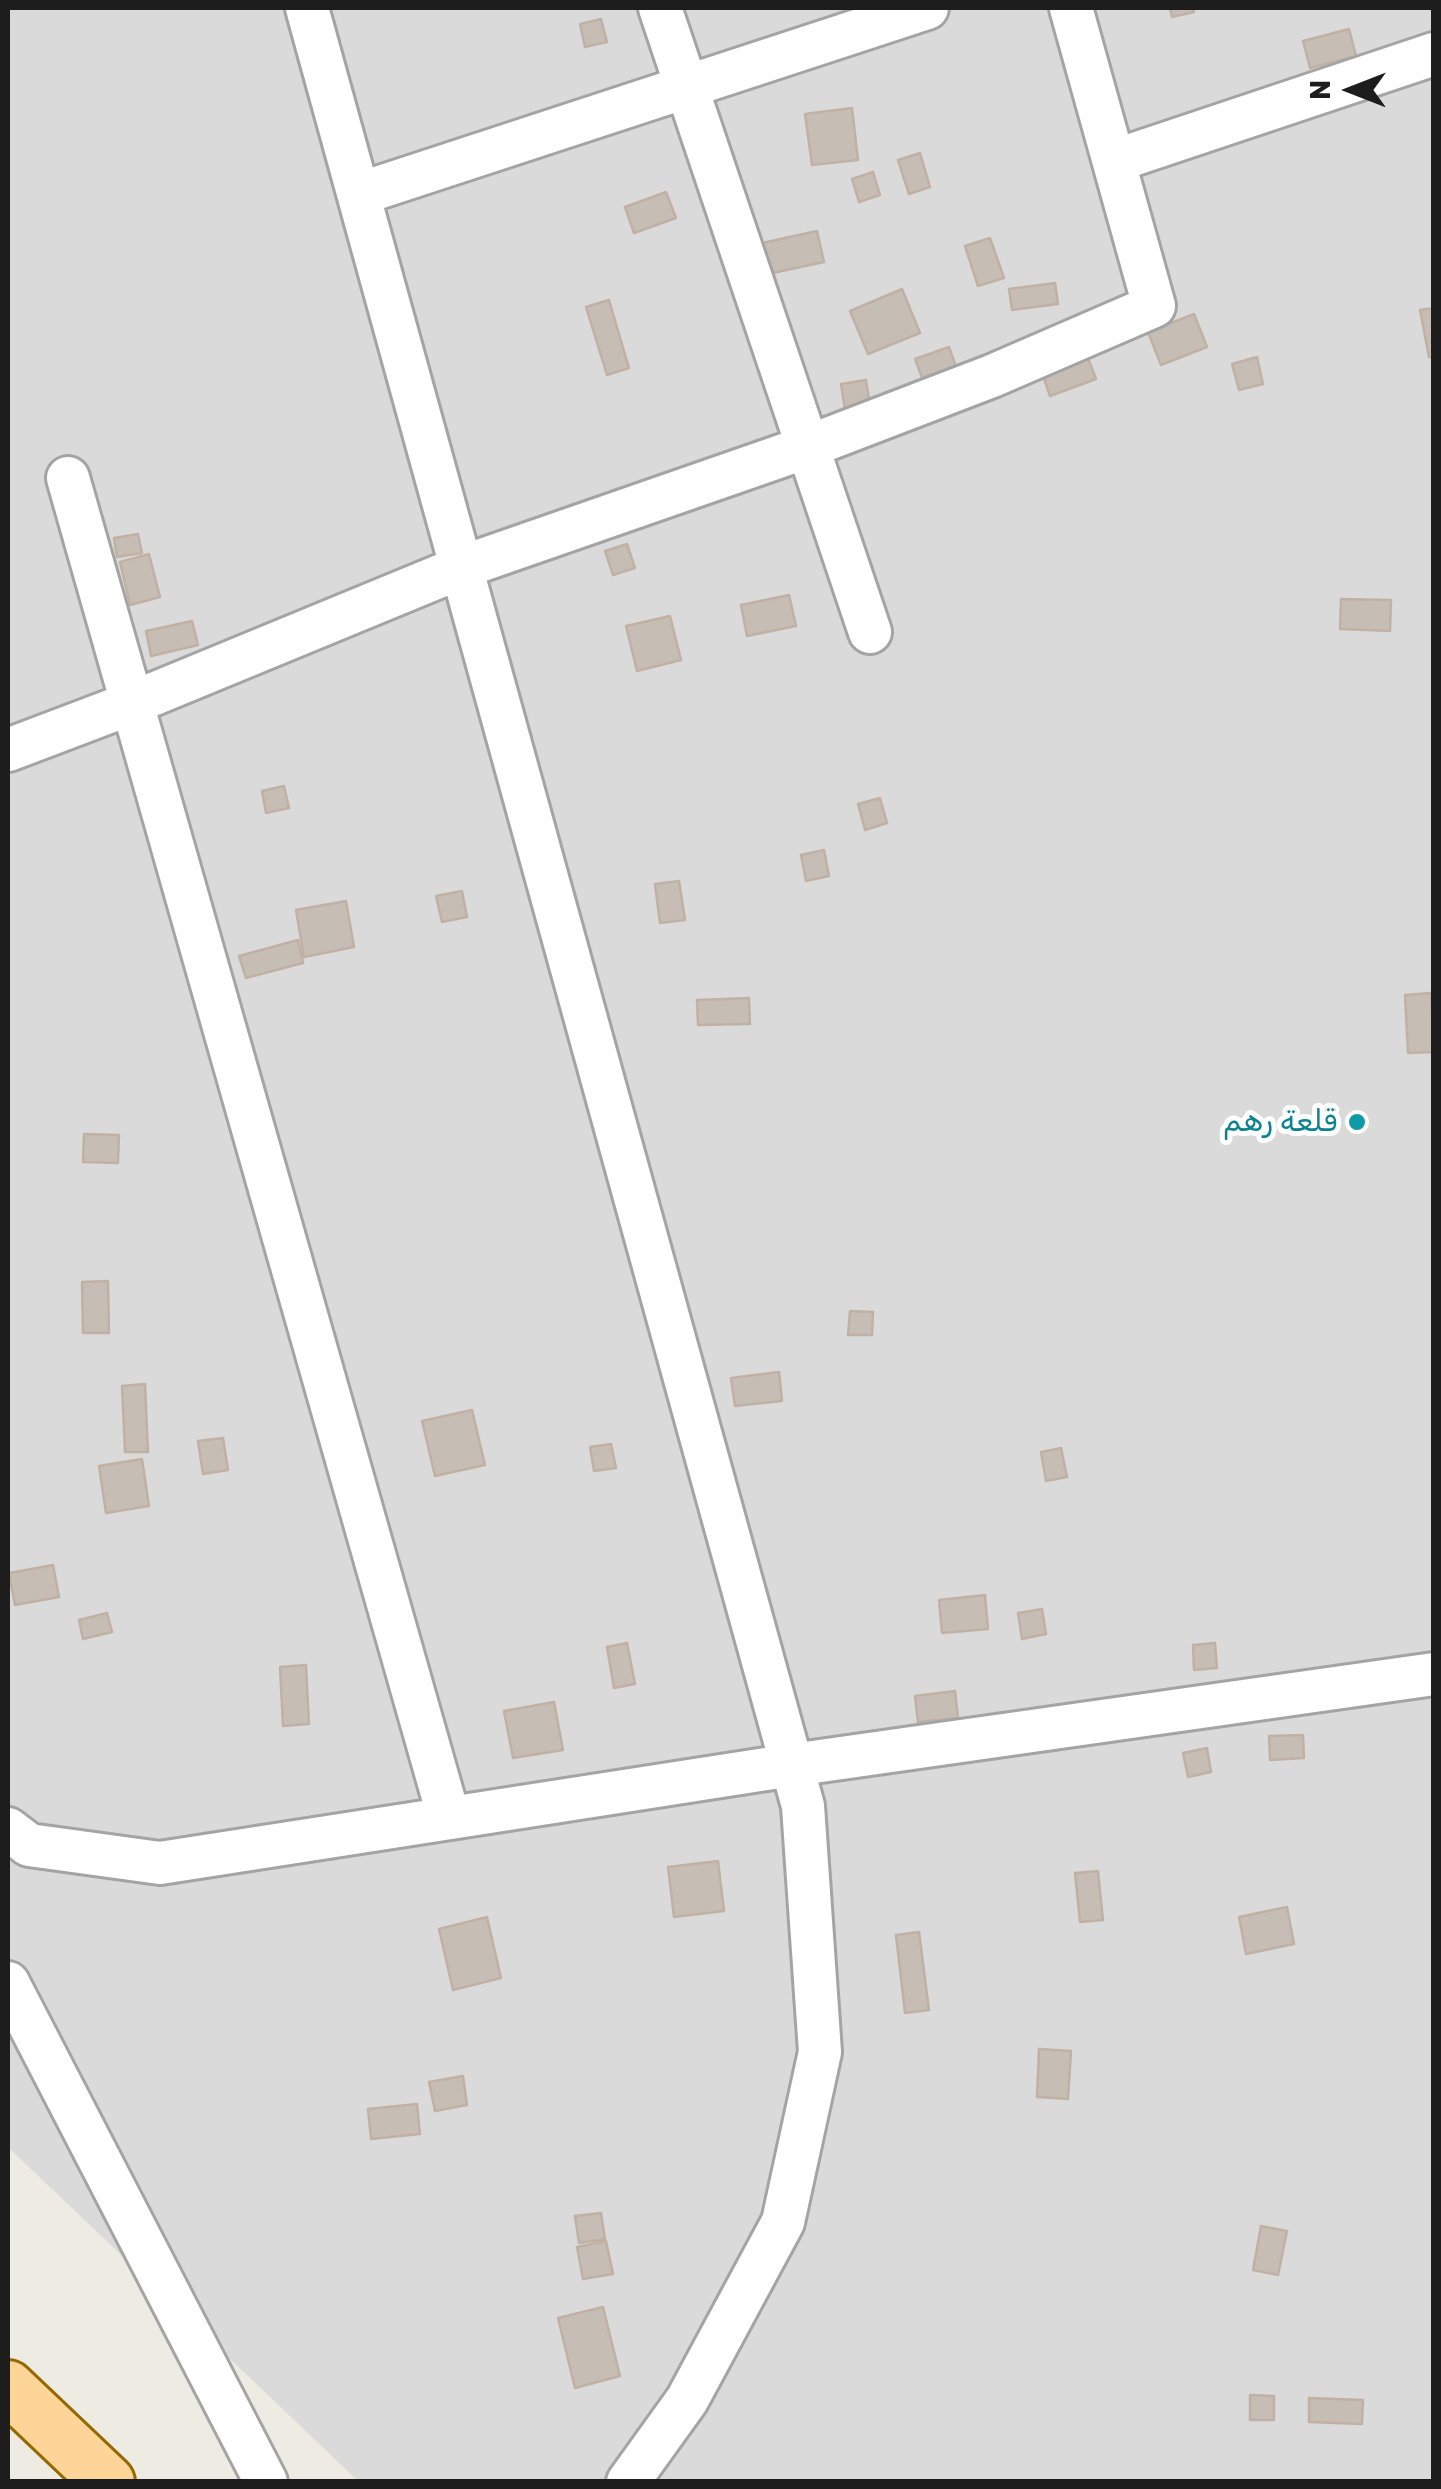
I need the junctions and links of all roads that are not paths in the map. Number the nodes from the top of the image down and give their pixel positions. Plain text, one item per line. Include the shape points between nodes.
1 (308, 8) edge
2 (660, 8) edge
3 (927, 8) edge
4 (1071, 8) edge
5 (1434, 54) edge
6 (685, 86) junction
7 (1114, 162) junction
8 (358, 194) junction
9 (808, 447) junction
10 (68, 478) dead end
11 (462, 567) junction
12 (870, 632) dead end
13 (132, 703) junction
14 (8, 750) edge
15 (1434, 1674) edge
16 (792, 1765) junction
17 (449, 1818) junction
18 (8, 1830) edge
19 (8, 1983) edge
20 (8, 2387) edge
21 (108, 2482) edge
22 (266, 2482) edge
23 (628, 2482) edge

1 - 8 street
2 - 6 street
3 - 6 street
4 - 7 street
5 - 7 street
6 - 8 street
6 - 9 street
7 - 9 street via 1154,306
8 - 11 street
9 - 11 street
9 - 12 street
10 - 13 street
11 - 13 street
11 - 16 street
13 - 14 street
13 - 17 street
15 - 16 street
16 - 17 street
16 - 23 street via 803,1806 820,2052 783,2222 687,2400
17 - 18 street via 160,1863 29,1845
19 - 22 street
20 - 21 main road

